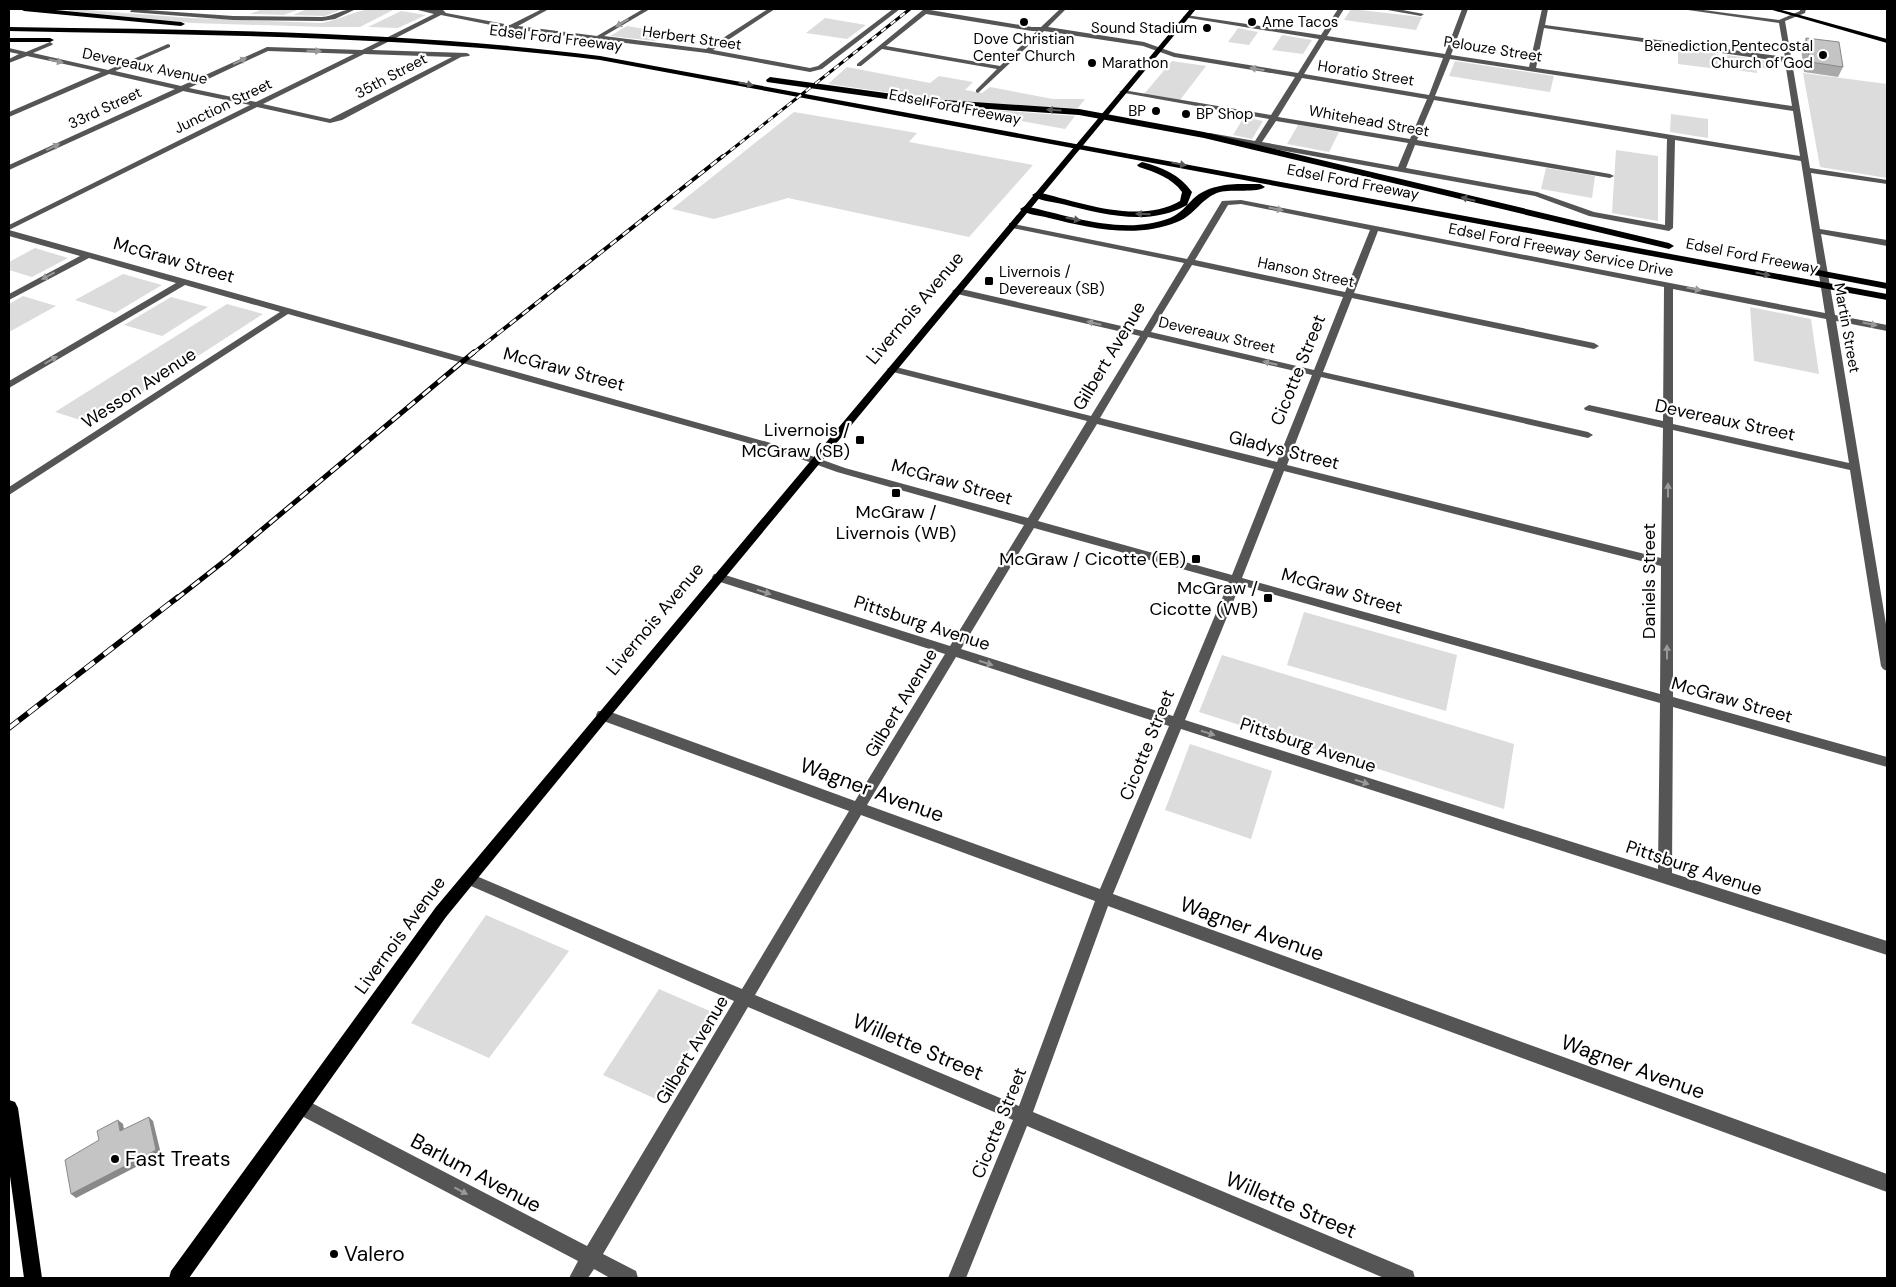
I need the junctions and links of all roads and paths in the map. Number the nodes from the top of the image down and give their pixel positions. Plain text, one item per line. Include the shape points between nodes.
1 (24, 9) edge
2 (254, 9) edge
3 (353, 9) edge
4 (416, 9) edge
5 (450, 9) edge
6 (546, 9) edge
7 (647, 9) edge
8 (772, 9) edge
9 (897, 9) edge
10 (1063, 9) edge
11 (1193, 9) edge
12 (1341, 9) edge
13 (1385, 9) edge
14 (1465, 9) edge
15 (1544, 9) edge
16 (1684, 9) edge
17 (1772, 9) edge
18 (1803, 9) edge
19 (135, 10) edge
20 (926, 10) edge
21 (441, 13) junction
22 (1421, 14) dead end
23 (1795, 15) junction
24 (1186, 17) junction
25 (233, 18) junction
26 (9, 22) edge
27 (1783, 22) junction
28 (1541, 26) junction
29 (210, 27) junction
30 (511, 28) junction
31 (9, 29) edge
32 (1042, 29) junction
33 (276, 35) junction
34 (597, 38) junction
35 (1324, 38) junction
36 (66, 39) dead end
37 (9, 40) edge
38 (54, 42) joint
39 (1887, 42) edge
40 (168, 46) dead end
41 (880, 47) junction
42 (9, 50) edge
43 (1158, 50) junction
44 (707, 51) junction
45 (362, 52) junction
46 (26, 54) junction
47 (1448, 56) junction
48 (1789, 60) junction
49 (9, 61) edge
50 (859, 65) dead end
51 (1002, 68) junction
52 (1532, 69) junction
53 (108, 72) junction
54 (730, 73) dead end
55 (1300, 76) junction
56 (181, 88) junction
57 (784, 91) junction
58 (978, 91) dead end
59 (1123, 92) junction
60 (1431, 98) junction
61 (256, 105) junction
62 (1796, 109) junction
63 (9, 115) edge
64 (1101, 118) junction
65 (1274, 118) junction
66 (334, 120) joint
67 (1204, 135) junction
68 (1671, 137) junction
69 (1412, 142) junction
70 (1258, 143) junction
71 (1804, 159) junction
72 (9, 168) edge
73 (1401, 170) junction
74 (1806, 170) junction
75 (1610, 176) dead end
76 (1887, 182) edge
77 (1037, 196) junction
78 (1228, 202) joint
79 (1025, 209) junction
80 (1012, 225) junction
81 (9, 228) edge
82 (1375, 228) junction
83 (1816, 231) junction
84 (9, 233) edge
85 (1550, 234) junction
86 (1887, 242) edge
87 (1669, 246) junction
88 (88, 255) junction
89 (1188, 261) junction
90 (184, 282) junction
91 (1669, 284) junction
92 (1887, 286) edge
93 (957, 291) junction
94 (1348, 295) junction
95 (9, 297) edge
96 (1887, 299) edge
97 (287, 311) junction
98 (1829, 316) junction
99 (1887, 328) edge
100 (1145, 334) junction
101 (1594, 346) dead end
102 (892, 369) junction
103 (1317, 373) junction
104 (9, 385) edge
105 (1589, 408) dead end
106 (1092, 420) junction
107 (1669, 426) junction
108 (1588, 435) dead end
109 (816, 461) junction
110 (1280, 467) junction
111 (1853, 467) junction
112 (9, 492) edge
113 (1032, 524) junction
114 (1668, 564) junction
115 (718, 577) junction
116 (1235, 580) junction
117 (954, 652) junction
118 (1887, 666) edge
119 (1666, 701) junction
120 (603, 715) junction
121 (1176, 723) junction
122 (1887, 762) edge
123 (859, 808) junction
124 (1665, 878) junction
125 (469, 879) junction
126 (1104, 897) junction
127 (1887, 948) edge
128 (745, 998) junction
129 (302, 1107) junction
130 (9, 1108) edge
131 (1023, 1116) junction
132 (1887, 1183) edge
133 (590, 1258) junction
134 (33, 1278) edge
135 (178, 1278) edge
136 (578, 1278) edge
137 (629, 1278) edge
138 (958, 1278) edge
139 (1406, 1278) edge

1 - 29 highway
2 - 25 street
3 - 25 street via 328,19
4 - 21 street, Herbert Street
5 - 21 street, Junction Street
6 - 30 street
7 -> 34 street
8 - 44 street
9 - 44 street, Herbert Street via 815,70
10 - 32 street
11 - 24 main road, Livernois Avenue
12 - 35 street
13 - 22 street
14 - 47 street
15 - 28 street
16 - 27 street
17 - 23 main road
18 - 23 street
19 - 25 street
20 - 32 street, Horatio Street
20 - 41 street
21 - 30 street, Herbert Street
21 - 45 street, Junction Street
23 - 27 street via 1784,18
23 - 39 main road
24 - 35 street, Pelouze Street
24 - 43 main road, Livernois Avenue
26 - 29 highway, Edsel Ford Freeway
27 - 48 street, Martin Street
28 - 48 street
28 - 52 street
29 - 54 highway, Edsel Ford Freeway via 465,35 596,50
30 - 34 street, Herbert Street
31 - 33 highway, Edsel Ford Freeway
32 - 43 street, Horatio Street via 1144,44
32 - 51 street
33 - 36 highway
33 -> 57 highway, Edsel Ford Freeway via 370,37 504,46 632,63
34 - 44 street, Herbert Street
35 - 47 street, Pelouze Street
35 - 55 street
37 - 38 highway
38 - 46 street
40 - 53 street
41 - 50 street
41 - 51 street
42 - 46 street, Devereaux Avenue
55 -> 43 street, Horatio Street via 1170,55
43 - 59 main road, Livernois Avenue
56 -> 45 street, 33rd Street via 266,48
45 - 61 street, Junction Street
45 - 66 street, 35th Street via 464,55
46 - 49 street
46 -> 53 street, Devereaux Avenue
47 - 52 street, Pelouze Street
47 - 60 street
48 - 62 street, Martin Street
51 - 58 street
52 - 62 street, Pelouze Street
53 - 56 street, Devereaux Avenue
53 - 63 street
55 - 60 street, Horatio Street
55 - 65 street
56 - 61 street, Devereaux Avenue
72 -> 56 street, 33rd Street
57 -> 77 highway via 822,102 1141,164 1172,177 1186,189 1187,196 1184,203 1175,208 1144,214
57 -> 85 highway, Edsel Ford Freeway
59 - 64 main road, Livernois Avenue
59 - 65 street, Whitehead Street
60 - 68 street, Horatio Street
60 - 69 street
61 - 66 street, Devereaux Avenue
61 - 81 street, Junction Street
62 - 71 street, Martin Street
64 - 67 highway
64 - 77 main road, Livernois Avenue
64 -> 87 highway, Edsel Ford Freeway via 1056,110 929,102 763,78
65 - 69 street, Whitehead Street
65 - 70 street
67 - 70 street
87 -> 67 highway
68 - 71 street, Horatio Street
68 - 73 street via 1669,228 1592,214 1537,194
69 - 73 street
69 - 75 street, Whitehead Street
70 - 73 street
71 - 74 street, Martin Street
74 - 76 street
74 - 83 street, Martin Street
77 - 79 main road, Livernois Avenue
78 -> 82 street, Edsel Ford Freeway Service Drive
78 - 89 street, Gilbert Avenue via 1222,206
79 - 80 main road, Livernois Avenue
79 -> 85 highway via 1106,225 1144,227 1181,217 1202,196 1214,191 1259,187
80 - 89 street, Hanson Street
80 - 93 main road, Livernois Avenue
82 - 91 street, Edsel Ford Freeway Service Drive
82 - 94 street, Cicotte Street
83 - 86 street
83 - 98 street, Martin Street
84 - 88 street, McGraw Street
85 -> 96 highway, Edsel Ford Freeway
87 - 92 highway, Edsel Ford Freeway
88 - 90 street, McGraw Street
88 -> 95 street
89 - 94 street, Hanson Street
89 - 100 street, Gilbert Avenue
90 - 97 street, McGraw Street
104 -> 90 street
91 -> 98 street, Edsel Ford Freeway Service Drive
91 - 107 street, Daniels Street
100 -> 93 street, Devereaux Street
93 - 102 main road, Livernois Avenue
94 - 101 street, Hanson Street
94 - 103 street, Cicotte Street
97 - 109 street, McGraw Street
97 - 112 street, Wesson Avenue
98 -> 99 street, Edsel Ford Freeway Service Drive
98 - 111 street, Martin Street
103 -> 100 street, Devereaux Street
100 - 106 street, Gilbert Avenue
102 - 106 street, Gladys Street
102 - 109 main road, Livernois Avenue
103 - 108 street, Devereaux Street
103 - 110 street, Cicotte Street
105 - 107 street, Devereaux Street
106 - 110 street, Gladys Street
106 - 113 street, Gilbert Avenue
107 - 111 street, Devereaux Street
114 -> 107 street, Daniels Street
109 - 113 street, McGraw Street
109 - 115 main road, Livernois Avenue
110 - 114 street, Gladys Street
110 - 116 street, Cicotte Street
111 - 118 street, Martin Street
113 - 116 street, McGraw Street
113 - 117 street, Gilbert Avenue
119 -> 114 street, Daniels Street
115 -> 117 street, Pittsburg Avenue
115 - 120 main road, Livernois Avenue
116 - 119 street, McGraw Street
116 - 121 street, Cicotte Street
117 -> 121 street, Pittsburg Avenue
117 - 123 street, Gilbert Avenue
119 - 122 street, McGraw Street
119 - 124 street, Daniels Street
120 - 123 street, Wagner Avenue
120 - 125 main road, Livernois Avenue
121 -> 124 street, Pittsburg Avenue
121 - 126 street, Cicotte Street
123 - 126 street, Wagner Avenue
123 - 128 street, Gilbert Avenue
124 - 127 street, Pittsburg Avenue
125 - 128 street, Willette Street
125 - 129 main road, Livernois Avenue
126 - 131 street, Cicotte Street
126 - 132 street, Wagner Avenue
128 - 131 street, Willette Street
128 - 133 street, Gilbert Avenue
129 -> 133 street, Barlum Avenue
129 - 135 main road, Livernois Avenue
130 - 134 main road
131 - 138 street, Cicotte Street
131 - 139 street, Willette Street
133 - 136 street, Gilbert Avenue
133 - 137 street, Barlum Avenue

